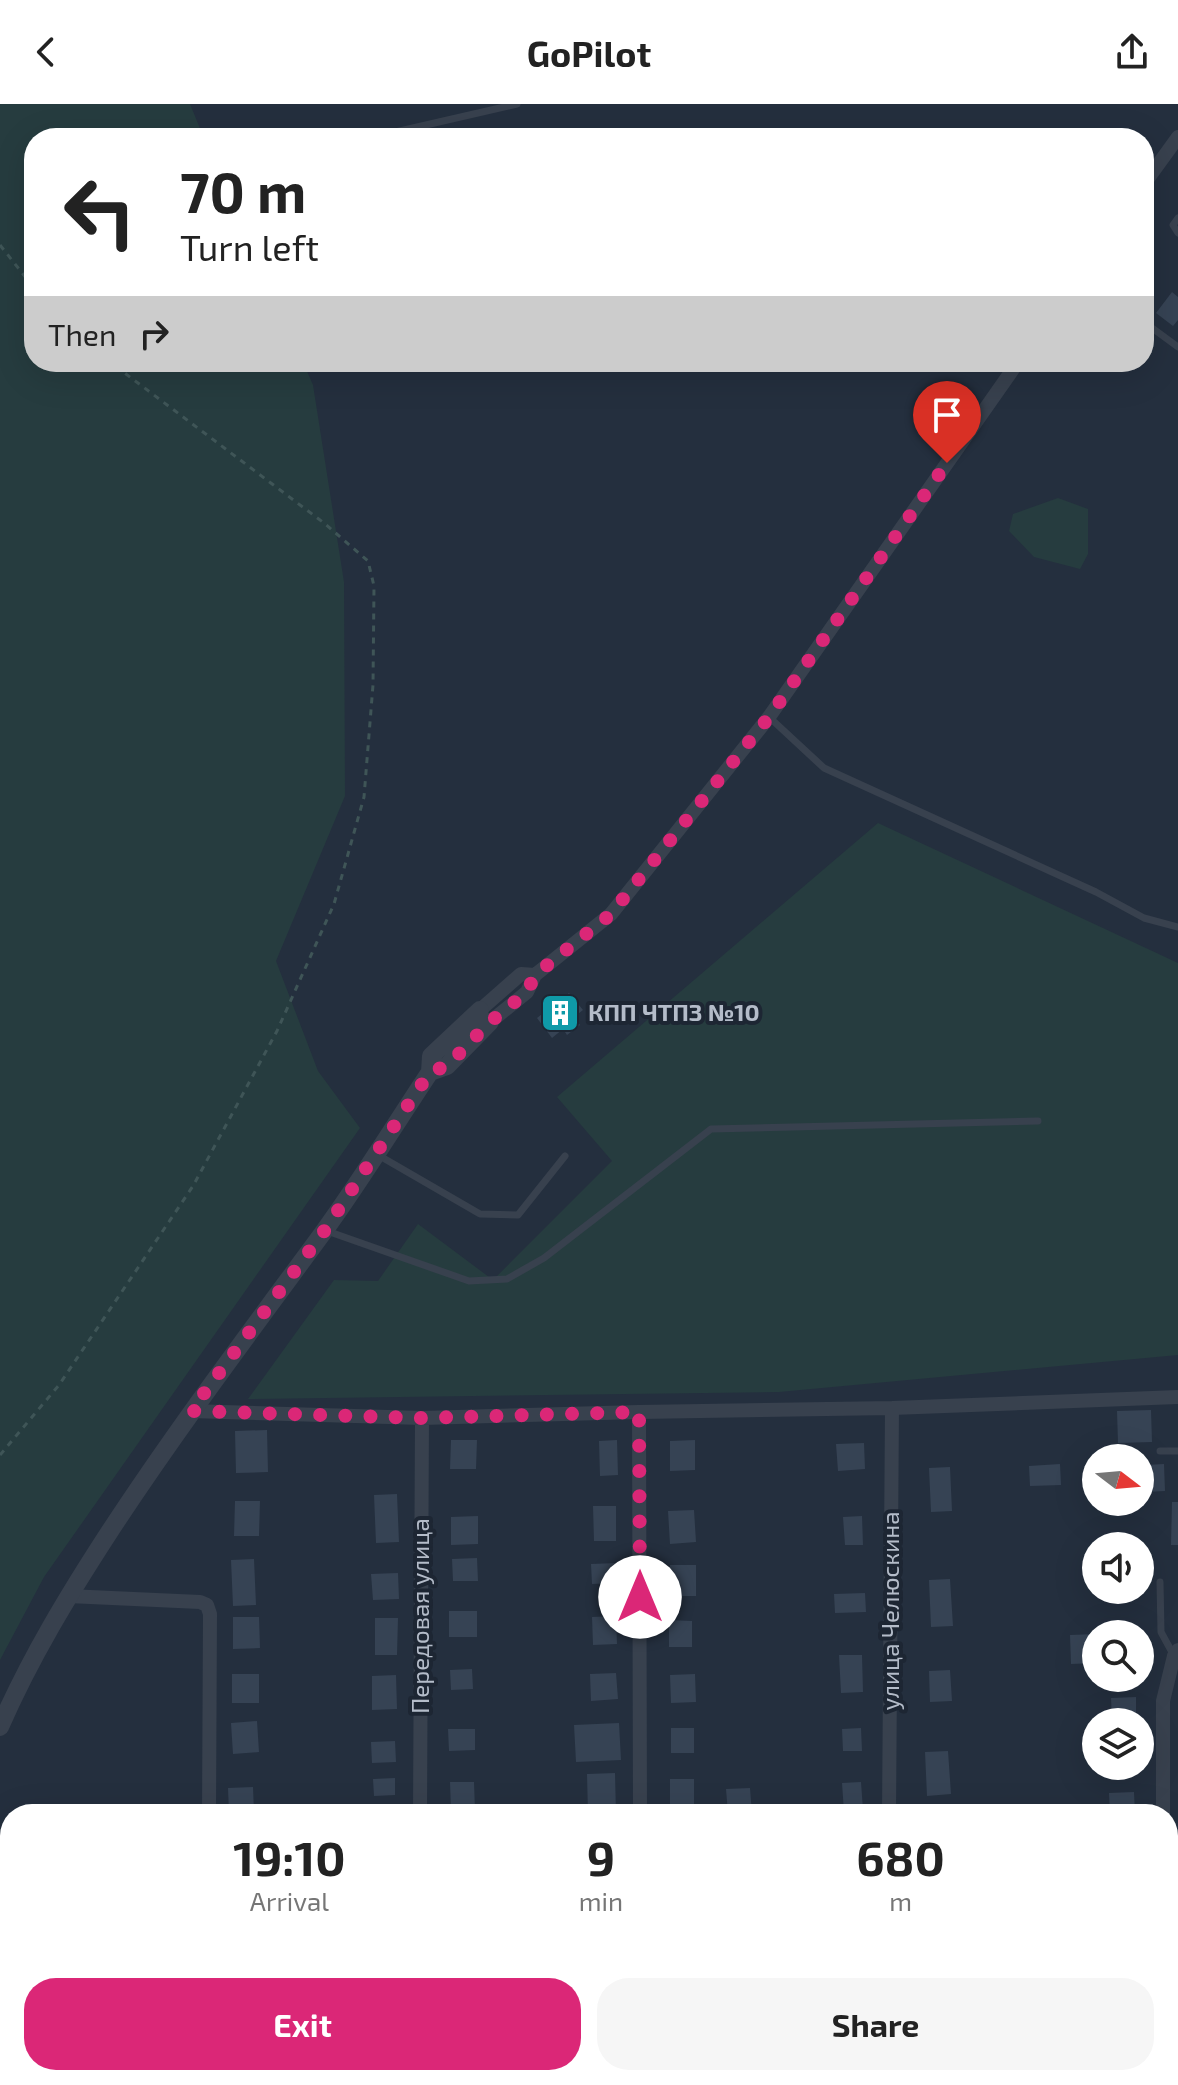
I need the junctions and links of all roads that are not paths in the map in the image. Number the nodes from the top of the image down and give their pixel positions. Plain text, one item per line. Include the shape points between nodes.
1 (517, 104) edge
2 (413, 128) edge
3 (1178, 137) edge
4 (1154, 170) edge
5 (1178, 218) edge
6 (1178, 233) edge
7 (1154, 329) edge
8 (1178, 347) edge
9 (1011, 372) edge
10 (769, 717) junction
11 (1178, 927) edge
12 (485, 1016) joint
13 (1038, 1121) dead end
14 (376, 1154) junction
15 (565, 1156) dead end
16 (325, 1230) junction
17 (1178, 1397) edge
18 (892, 1408) junction
19 (191, 1411) junction
20 (639, 1412) junction
21 (422, 1418) junction
22 (1160, 1451) dead end
23 (1178, 1451) edge
24 (1160, 1582) dead end
25 (68, 1596) junction
26 (1176, 1653) edge
27 (0, 1727) edge
28 (209, 1804) edge
29 (420, 1804) edge
30 (640, 1804) edge
31 (889, 1804) edge
32 (1163, 1804) edge

1 - 2 lane
3 - 4 street
5 - 6 lane via 1173,225
7 - 8 lane
9 - 10 street
10 - 11 lane via 824,768 1144,918
10 - 12 street via 611,914 535,975 521,974
12 - 14 street via 431,1056 430,1072
13 - 16 lane via 711,1129 544,1258 507,1279 469,1281
14 - 15 lane via 480,1214 518,1215
14 - 16 street
16 - 19 street
17 - 18 street
18 - 20 street
18 - 31 street, улица Челюскина
19 - 21 street
19 - 25 street
20 - 21 street
20 - 30 street
21 - 29 street, Передовая улица
22 - 23 lane
24 - 26 lane via 1161,1632
25 - 27 street
25 - 28 street via 207,1605
26 - 32 street via 1163,1701

